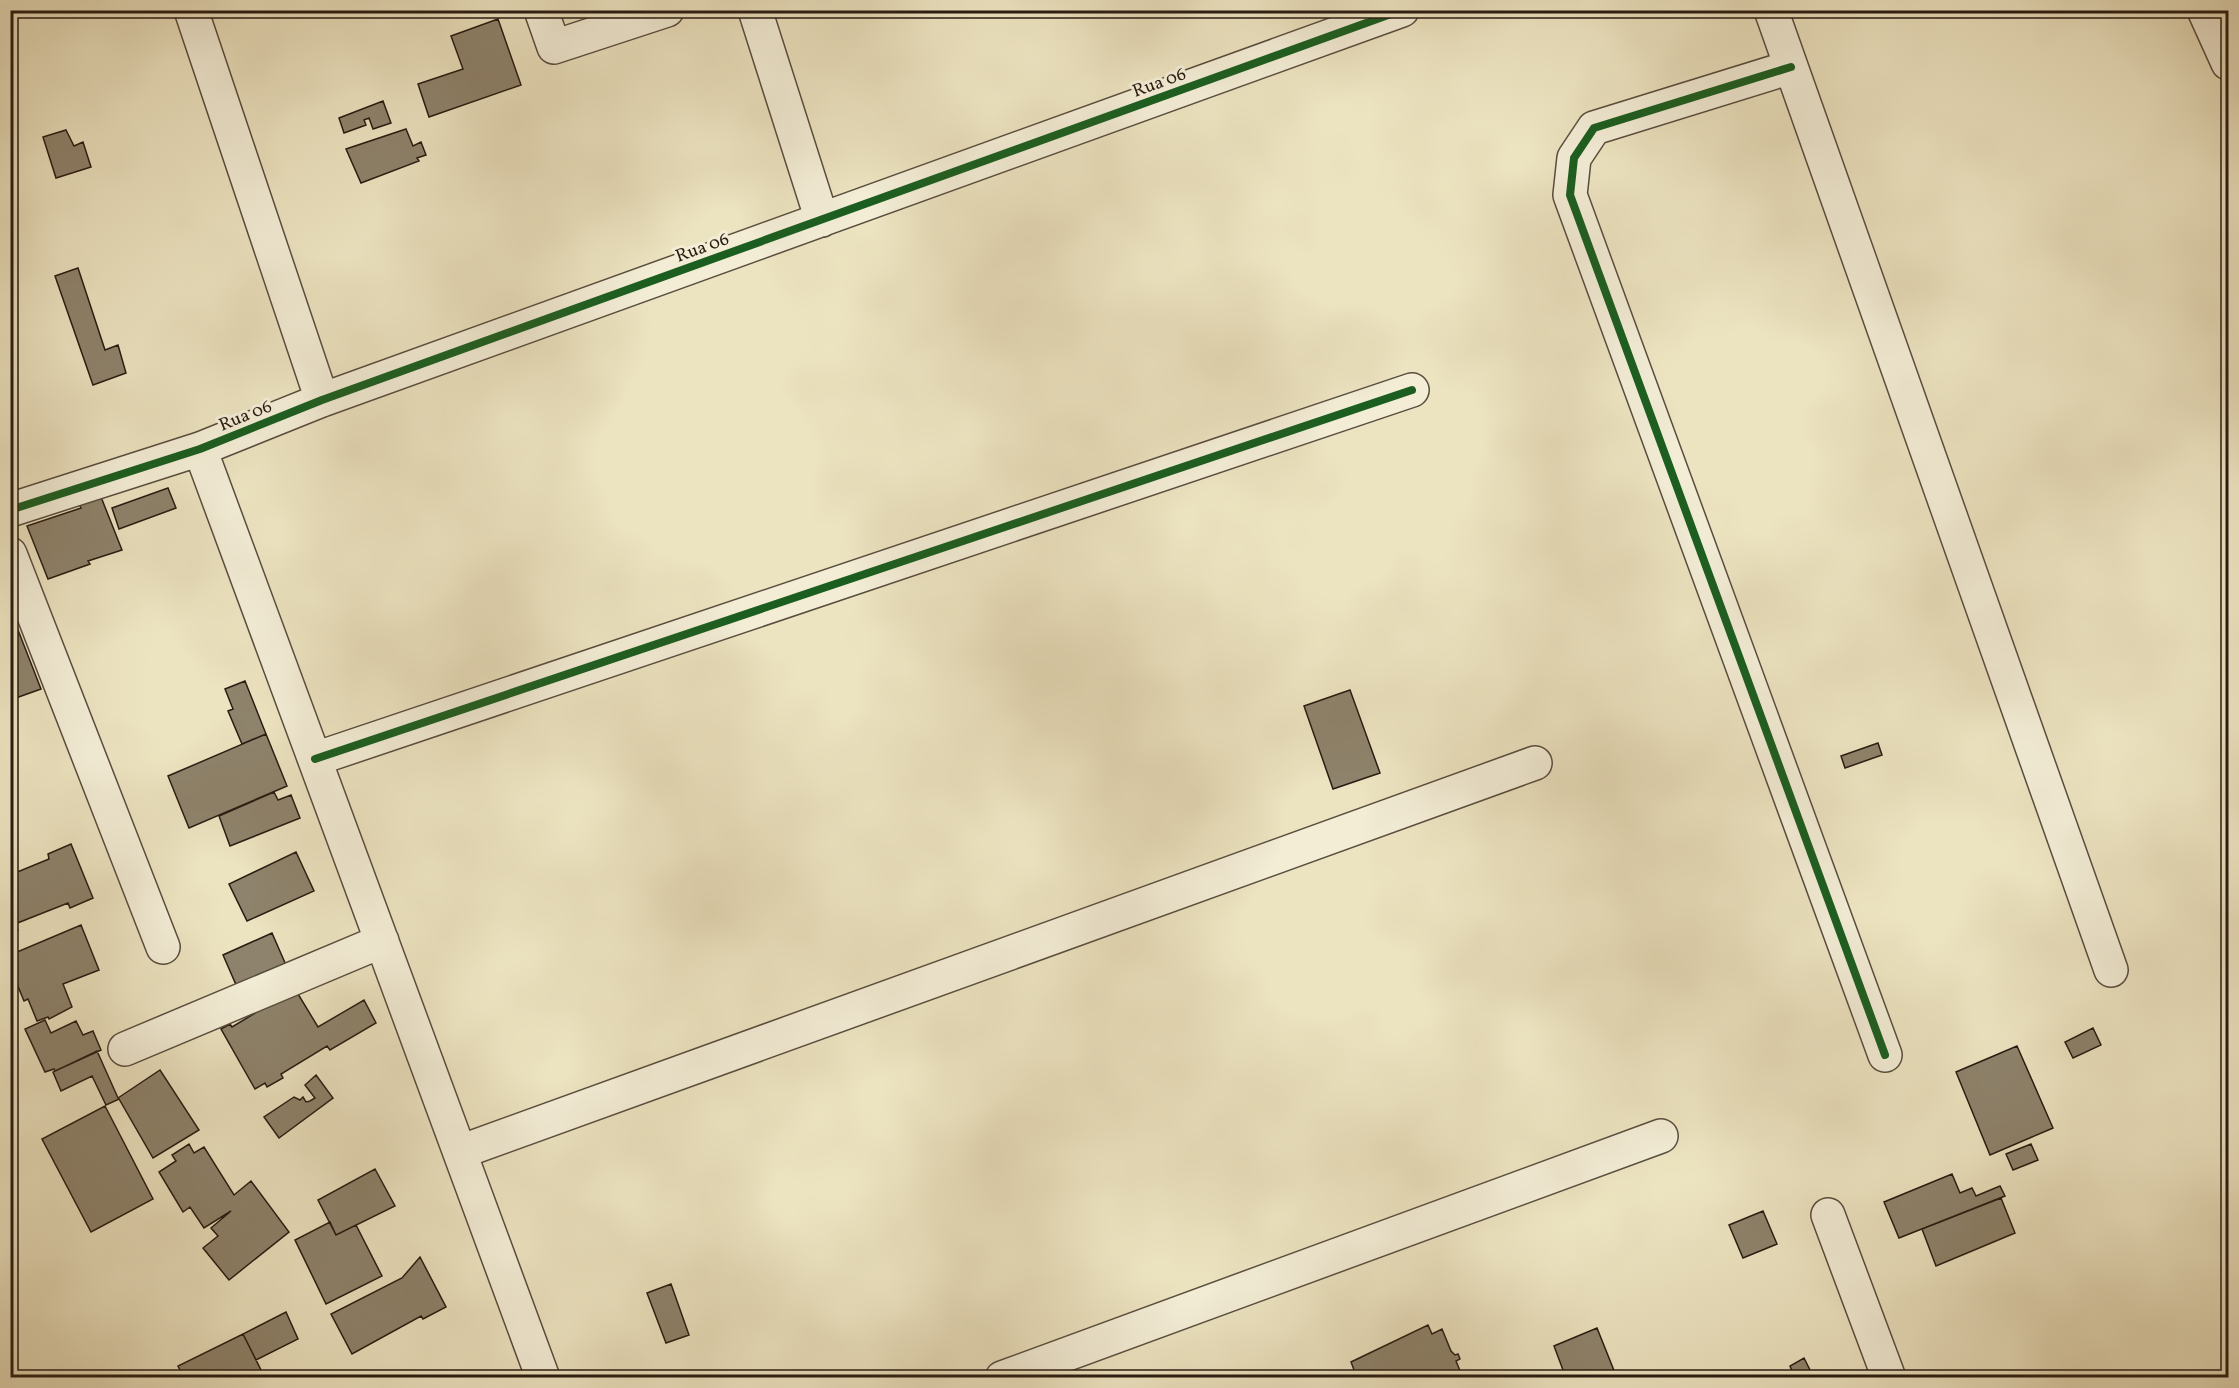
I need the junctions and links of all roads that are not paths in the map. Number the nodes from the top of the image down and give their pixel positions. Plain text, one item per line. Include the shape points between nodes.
1 (190, 10) edge
2 (541, 10) edge
3 (667, 10) edge
4 (755, 10) edge
5 (1771, 10) edge
6 (2204, 10) edge
7 (1389, 13) edge
8 (2229, 63) edge
9 (1791, 67) junction
10 (822, 220) junction
11 (1412, 390) dead end
12 (322, 400) junction
13 (200, 449) junction
14 (10, 510) edge
15 (10, 554) edge
16 (315, 759) junction
17 (1535, 763) dead end
18 (382, 941) junction
19 (164, 947) dead end
20 (2111, 970) dead end
21 (125, 1048) dead end
22 (1885, 1055) dead end
23 (1661, 1136) dead end
24 (460, 1152) junction
25 (1828, 1215) dead end
26 (543, 1377) edge
27 (1002, 1377) edge
28 (1889, 1377) edge

1 - 12 street
2 - 3 street via 554,47
4 - 10 street
5 - 9 street
6 - 8 street
7 - 10 street, Rua 06
9 - 20 street
9 - 22 street via 1594,128 1574,158 1570,195
10 - 12 street, Rua 06
11 - 16 street
12 - 13 street, Rua 06
13 - 14 street, Rua 06
13 - 16 street
15 - 19 street
16 - 18 street
17 - 24 street
18 - 21 street
18 - 24 street
23 - 27 street
24 - 26 street
25 - 28 street

